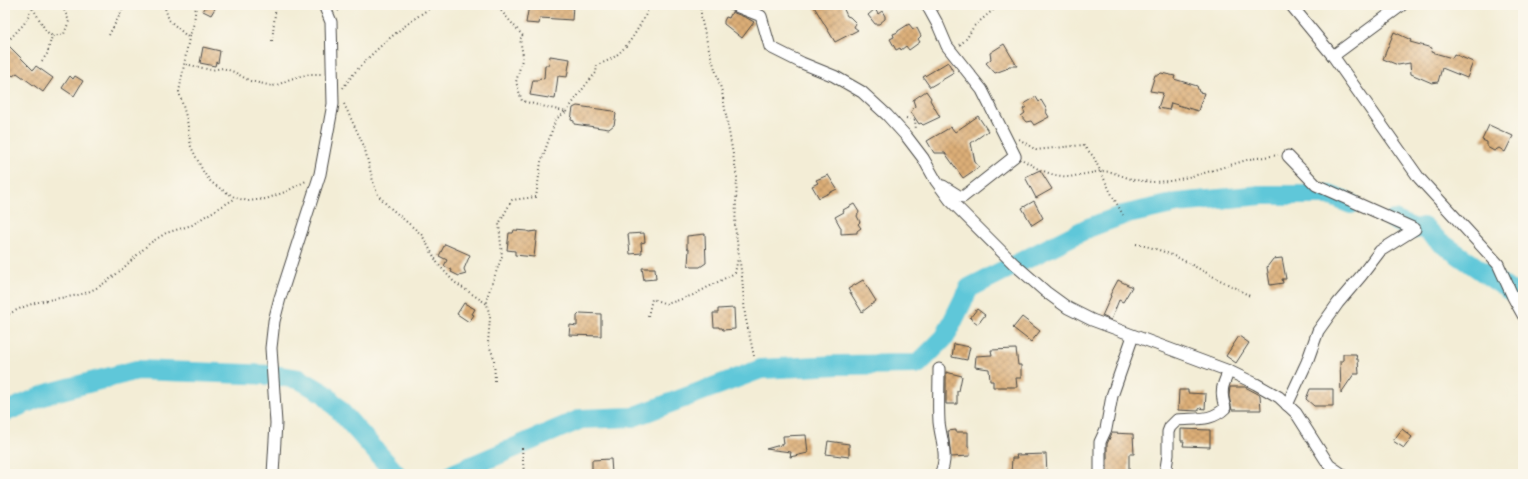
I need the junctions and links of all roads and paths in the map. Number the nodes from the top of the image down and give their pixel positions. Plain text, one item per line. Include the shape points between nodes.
1 (31, 5) edge
2 (62, 5) edge
3 (125, 5) edge
4 (164, 5) edge
5 (196, 5) edge
6 (276, 5) edge
7 (324, 5) edge
8 (435, 5) edge
9 (496, 5) edge
10 (651, 5) edge
11 (700, 5) edge
12 (733, 5) edge
13 (927, 5) edge
14 (999, 5) edge
15 (1291, 5) edge
16 (1402, 5) edge
17 (32, 8) junction
18 (5, 34) edge
19 (109, 35) dead end
20 (52, 36) junction
21 (10, 38) junction
22 (189, 38) junction
23 (272, 41) dead end
24 (5, 44) edge
25 (953, 52) junction
26 (1333, 56) junction
27 (42, 61) dead end
28 (185, 64) junction
29 (332, 74) junction
30 (343, 88) dead end
31 (342, 101) dead end
32 (566, 112) junction
33 (1018, 139) dead end
34 (1015, 156) junction
35 (1288, 156) joint
36 (1101, 171) junction
37 (320, 174) junction
38 (936, 181) junction
39 (236, 198) junction
40 (1123, 216) dead end
41 (1136, 244) dead end
42 (739, 255) junction
43 (1251, 297) dead end
44 (487, 304) junction
45 (1523, 315) edge
46 (5, 316) edge
47 (648, 316) dead end
48 (1133, 336) junction
49 (754, 356) dead end
50 (940, 369) dead end
51 (1229, 371) junction
52 (495, 381) dead end
53 (1287, 405) junction
54 (522, 448) dead end
55 (273, 474) edge
56 (524, 474) edge
57 (940, 474) edge
58 (1100, 474) edge
59 (1165, 474) edge
60 (1342, 474) edge

1 - 17 path
2 - 20 path via 69,21 64,34
3 - 19 path
4 - 22 path via 169,20
5 - 22 path
6 - 23 path
7 - 29 street via 331,22
8 - 30 path via 410,22 384,45
9 - 32 path via 523,36 520,38 523,56 516,82 522,101
10 - 32 path via 626,46 610,60 597,64 596,74 589,78 584,89
11 - 42 path via 706,40 722,92 737,177 735,227
12 - 38 street via 761,16 770,47 834,76 862,92 907,137
13 - 25 street via 947,46
14 - 25 path via 974,26 967,38
15 - 26 street
16 - 26 street
17 - 20 path
17 - 21 path via 24,24
18 - 21 path
20 - 27 path via 47,54
21 - 24 path
22 - 28 path
25 - 34 street via 982,90
26 - 45 street via 1419,178 1498,264
28 - 29 path via 211,70 223,68 250,81 272,86 310,74
28 - 39 path via 179,92 191,147 211,182
29 - 37 street via 333,104
31 - 44 path via 364,146 378,195 422,235 438,264 454,282
32 - 44 path via 556,119 541,162 536,197 512,200 499,224 502,256 487,296
33 - 36 path via 1036,150 1083,145
34 - 36 path via 1054,175 1069,177
34 - 38 street via 963,197
35 - 36 path via 1250,159 1171,181 1134,180
35 - 53 street via 1316,185 1416,229 1380,251 1338,303 1318,331
36 - 40 path
37 - 39 path via 266,199 248,201
37 - 55 street via 274,321 271,348 276,423
38 - 48 street via 950,200 1046,292 1068,308
39 - 46 path via 192,225 158,237 103,284 90,291 21,306
41 - 43 path via 1173,255
42 - 47 path via 734,273 679,300 666,304 652,299
42 - 49 path via 745,315
44 - 52 path via 490,318 488,343 494,358
48 - 51 street
48 - 58 street via 1112,396 1106,429 1100,442
50 - 57 street via 939,423 945,458
51 - 53 street via 1256,384
51 - 59 street via 1221,387 1225,408 1218,415 1203,419 1177,420 1170,427
53 - 60 street via 1296,413 1329,465
54 - 56 path

